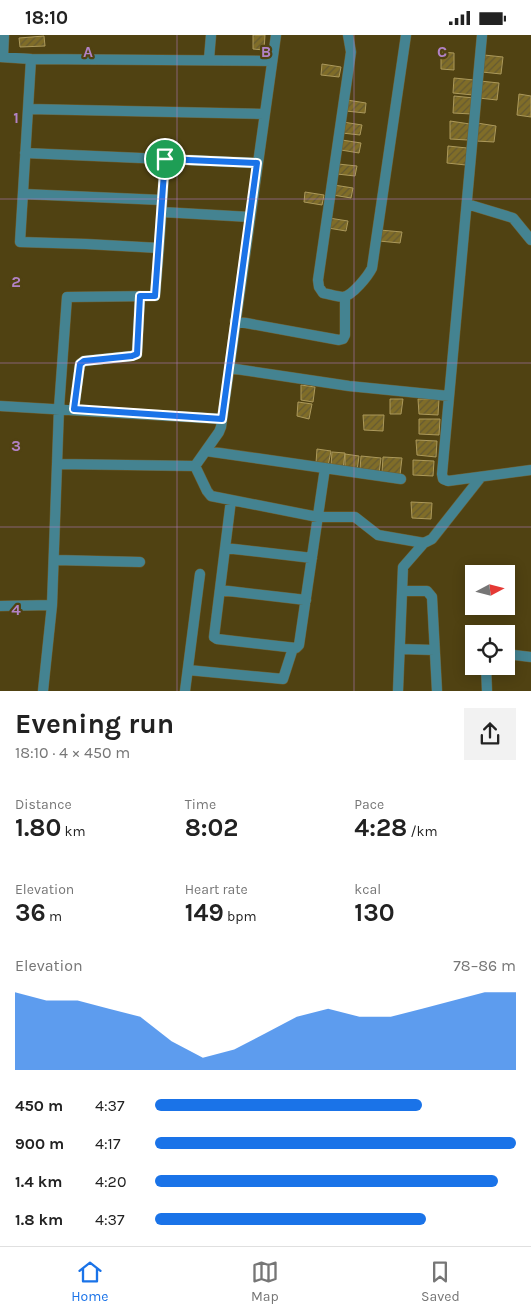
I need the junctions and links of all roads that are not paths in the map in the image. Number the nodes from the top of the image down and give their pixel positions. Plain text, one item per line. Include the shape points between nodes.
1 (4, 35) edge
2 (211, 35) edge
3 (276, 35) edge
4 (348, 35) edge
5 (406, 35) edge
6 (482, 35) edge
7 (2, 57) edge
8 (31, 59) junction
9 (209, 59) junction
10 (272, 61) junction
11 (28, 109) junction
12 (264, 114) junction
13 (25, 153) junction
14 (165, 159) junction
15 (257, 163) junction
16 (23, 194) junction
17 (162, 200) junction
18 (467, 204) junction
19 (162, 212) junction
20 (250, 217) junction
21 (531, 240) edge
22 (159, 248) junction
23 (140, 296) junction
24 (345, 297) junction
25 (235, 321) junction
26 (229, 368) junction
27 (449, 396) junction
28 (0, 406) edge
29 (59, 408) junction
30 (74, 409) junction
31 (222, 419) junction
32 (206, 451) junction
33 (58, 464) junction
34 (195, 466) junction
35 (325, 468) junction
36 (531, 470) edge
37 (481, 477) junction
38 (401, 479) dead end
39 (231, 500) junction
40 (318, 517) junction
41 (424, 543) junction
42 (225, 548) junction
43 (312, 558) junction
44 (55, 560) junction
45 (140, 562) dead end
46 (200, 574) dead end
47 (220, 590) junction
48 (402, 591) junction
49 (306, 600) junction
50 (52, 605) junction
51 (0, 606) edge
52 (294, 648) junction
53 (400, 649) junction
54 (434, 650) junction
55 (515, 655) edge
56 (531, 657) edge
57 (188, 670) junction
58 (486, 675) edge
59 (283, 679) junction
60 (42, 691) edge
61 (185, 691) edge
62 (282, 691) edge
63 (398, 691) edge
64 (437, 691) edge
65 (487, 691) edge

1 - 7 street
2 - 9 street
3 - 10 street
4 - 24 street via 351,52 318,280 323,293
5 - 24 street via 372,268
6 - 18 street
7 - 8 street
8 - 9 street
8 - 11 street
9 - 10 street
10 - 12 street
11 - 12 street
11 - 13 street
12 - 15 street
13 - 14 street
13 - 16 street
14 - 15 street
14 - 17 street
15 - 20 street
16 - 17 street
16 - 22 street via 20,242
17 - 19 street
18 - 21 street via 513,218
18 - 27 street
19 - 20 street
19 - 22 street
20 - 25 street
22 - 23 street via 155,296
23 - 29 street via 67,297
23 - 30 street via 137,354 80,364
24 - 25 street via 345,335 339,340
25 - 26 street
26 - 27 street via 349,386
26 - 31 street
27 - 37 street via 443,479
28 - 29 street
29 - 30 street
29 - 33 street
30 - 31 street
31 - 32 street via 219,432
32 - 34 street
32 - 35 street
33 - 34 street
33 - 44 street
34 - 39 street via 209,494
35 - 38 street
35 - 40 street
36 - 37 street
37 - 41 street via 432,539
39 - 40 street
39 - 42 street
40 - 41 street via 357,518 378,535
40 - 43 street
41 - 48 street via 403,567
42 - 43 street
42 - 47 street
43 - 49 street
44 - 45 street
44 - 50 street
46 - 57 street
47 - 49 street
47 - 52 street via 214,637
48 - 53 street
48 - 54 street via 430,593
49 - 52 street via 299,645
50 - 51 street
50 - 60 street
52 - 59 street
53 - 54 street
53 - 63 street
54 - 64 street
55 - 56 street
57 - 59 street
57 - 61 street
58 - 65 street
59 - 62 street

